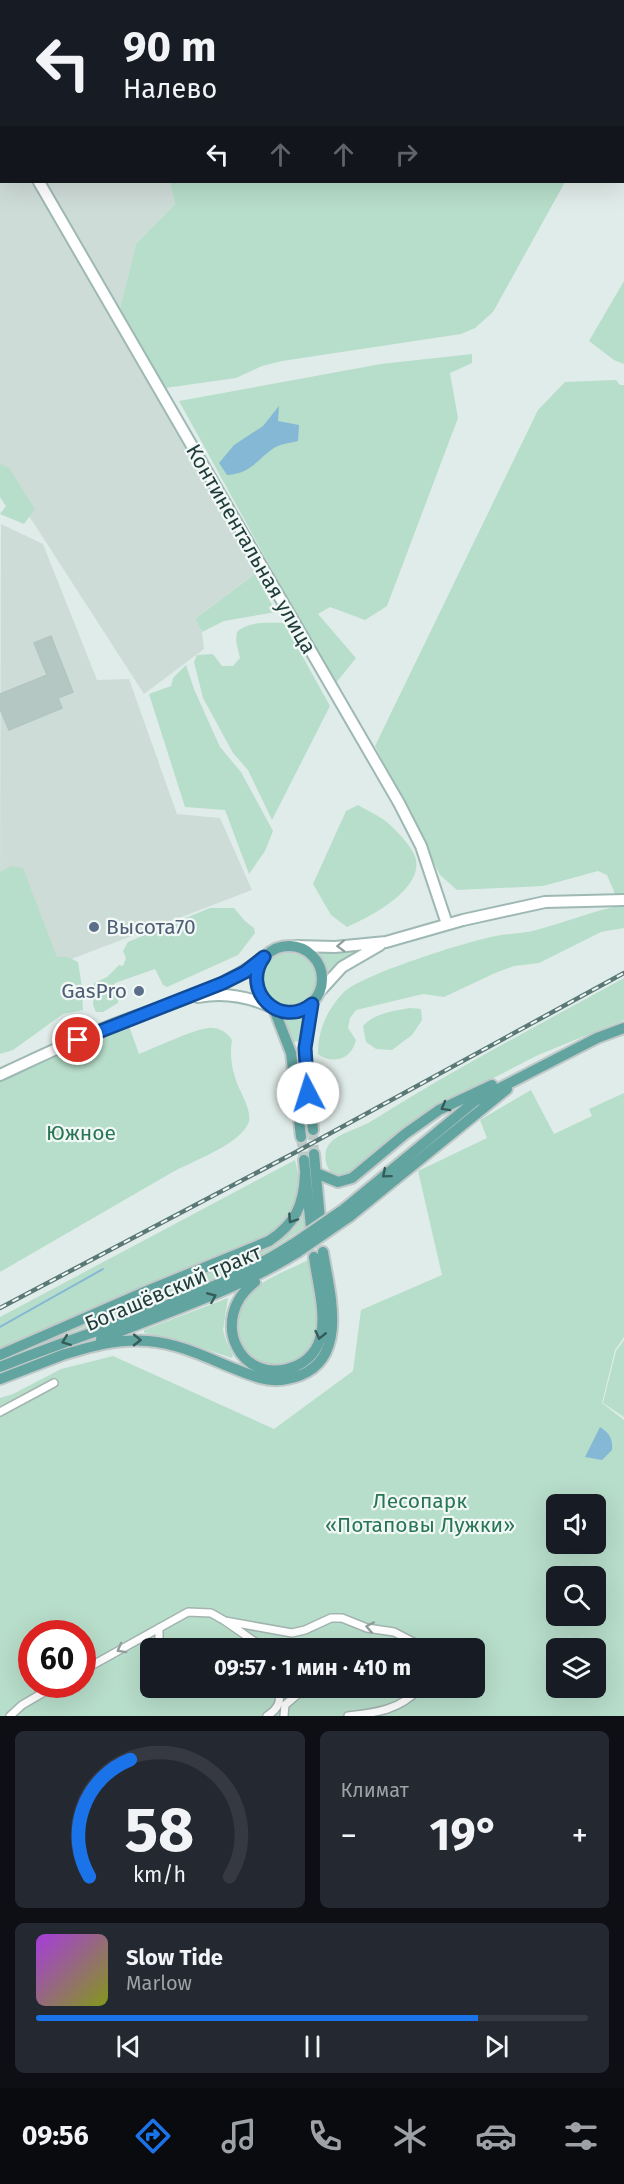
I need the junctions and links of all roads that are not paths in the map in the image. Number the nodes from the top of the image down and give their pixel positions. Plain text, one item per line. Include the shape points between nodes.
1 (40, 183) edge
2 (624, 900) edge
3 (442, 907) junction
4 (463, 920) junction
5 (447, 924) junction
6 (427, 930) junction
7 (386, 942) junction
8 (295, 946) junction
9 (264, 957) junction
10 (321, 990) junction
11 (177, 1002) junction
12 (312, 1004) junction
13 (271, 1008) junction
14 (624, 1028) edge
15 (0, 1075) edge
16 (519, 1079) junction
17 (313, 1130) tunnel mouth
18 (301, 1137) tunnel mouth
19 (314, 1154) tunnel mouth
20 (304, 1160) tunnel mouth
21 (311, 1174) junction
22 (320, 1219) dead end
23 (310, 1227) dead end
24 (296, 1248) junction
25 (281, 1263) junction
26 (0, 1355) edge
27 (59, 1356) junction
28 (0, 1367) edge
29 (0, 1380) edge
30 (54, 1383) dead end
31 (0, 1412) edge
32 (225, 1621) junction
33 (159, 1628) junction
34 (159, 1638) edge
35 (250, 1638) edge
36 (406, 1638) edge
37 (96, 1663) edge
38 (34, 1698) edge
39 (279, 1698) edge
40 (293, 1698) edge
41 (406, 1698) edge
42 (10, 1716) edge
43 (267, 1716) edge
44 (284, 1716) edge
45 (348, 1716) edge

1 - 3 street, Континентальная улица via 399,803 421,846
2 - 4 street via 545,902
3 - 4 street
3 - 5 street, Континентальная улица
3 - 6 street
4 - 5 street
5 - 6 street
6 - 7 street
7 -> 8 street
7 - 10 street via 342,967
8 - 9 main road via 279,948
8 - 10 main road via 318,962
9 - 11 street via 236,977
9 - 13 main road via 256,974 256,986
10 - 12 main road
11 - 13 street via 233,995 254,999
11 - 15 street via 92,1033
12 - 13 main road via 297,1012
12 - 17 main road via 305,1048
13 - 18 main road via 291,1053
14 - 16 main road, Богашёвский тракт
16 -> 21 main road via 494,1084 439,1110 345,1181
16 - 24 main road, Богашёвский тракт, bridge
19 - 21 main road
20 - 21 main road
21 - 22 main road
21 - 23 main road
21 -> 26 main road via 297,1214 285,1230 269,1241
24 - 25 main road, Богашёвский тракт
24 -> 28 main road, Богашёвский тракт via 180,1299
27 -> 25 main road, Богашёвский тракт via 214,1296
27 -> 25 main road via 110,1341 149,1341 185,1349 260,1378 292,1378 314,1367 332,1335 318,1254 322,1322 318,1344 307,1359 299,1365 270,1370 252,1364 232,1338 233,1308 244,1290
27 - 29 main road, Богашёвский тракт
30 - 31 street
32 - 33 street via 206,1612 189,1612
32 - 35 street
36 -> 32 street via 342,1618 331,1618 292,1633
33 - 34 street
33 -> 37 street
38 - 42 street
39 - 43 street via 275,1711
40 - 44 street via 285,1705
41 - 45 street via 380,1713

